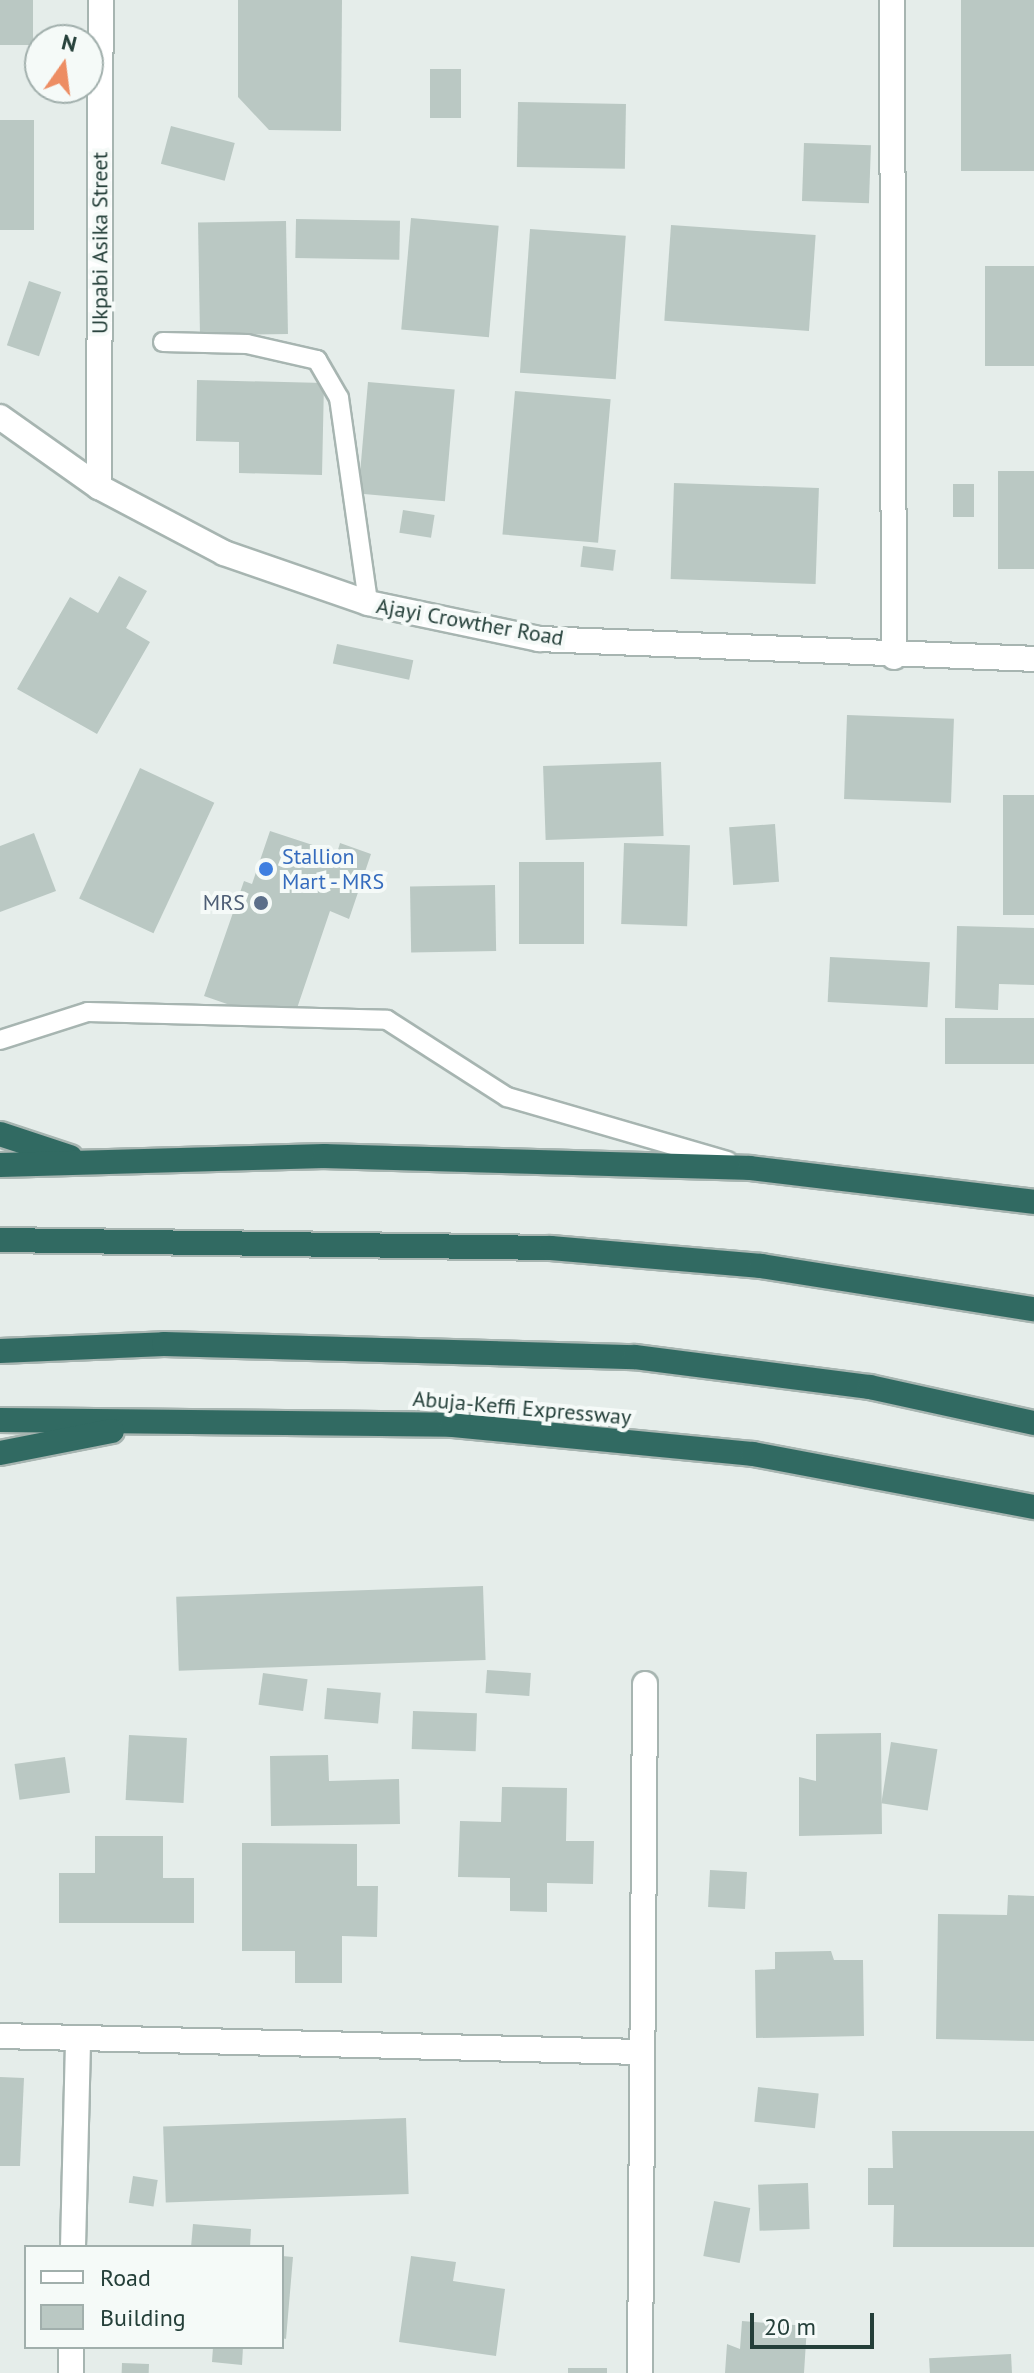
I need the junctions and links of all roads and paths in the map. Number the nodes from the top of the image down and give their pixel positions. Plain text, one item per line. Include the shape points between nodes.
1 (101, 0) edge
2 (892, 0) edge
3 (163, 342) dead end
4 (0, 417) edge
5 (99, 487) junction
6 (368, 603) junction
7 (894, 657) junction
8 (1034, 659) edge
9 (0, 1040) edge
10 (0, 1134) edge
11 (88, 1163) junction
12 (0, 1165) edge
13 (750, 1168) junction
14 (1034, 1202) edge
15 (6, 1240) edge
16 (1034, 1309) edge
17 (5, 1351) edge
18 (0, 1420) edge
19 (164, 1421) junction
20 (1034, 1423) edge
21 (0, 1453) edge
22 (1034, 1507) edge
23 (645, 1684) dead end
24 (0, 2036) edge
25 (78, 2040) junction
26 (641, 2052) junction
27 (73, 2245) edge
28 (71, 2349) edge
29 (71, 2373) edge
30 (640, 2373) edge

1 - 5 street, Ukpabi Asika Street
2 - 7 street
3 - 6 lane via 247,344 317,360 339,398
4 - 5 street, Ajayi Crowther Road
5 - 6 street, Ajayi Crowther Road via 224,553
6 - 7 street, Ajayi Crowther Road via 539,639
7 - 8 street, Ajayi Crowther Road
9 - 13 lane via 88,1012 387,1020 507,1097
10 - 11 highway
11 - 12 highway
11 - 13 highway via 325,1156
13 - 14 highway via 981,1191
15 - 16 highway via 551,1248 761,1266
17 - 20 highway via 164,1344 635,1357 870,1387
18 - 19 highway, Abuja-Keffi Expressway
19 - 21 highway
19 - 22 highway, Abuja-Keffi Expressway via 452,1425 753,1454
23 - 26 street
24 - 25 street
25 - 26 street
25 - 27 street
26 - 30 street
28 - 29 street

